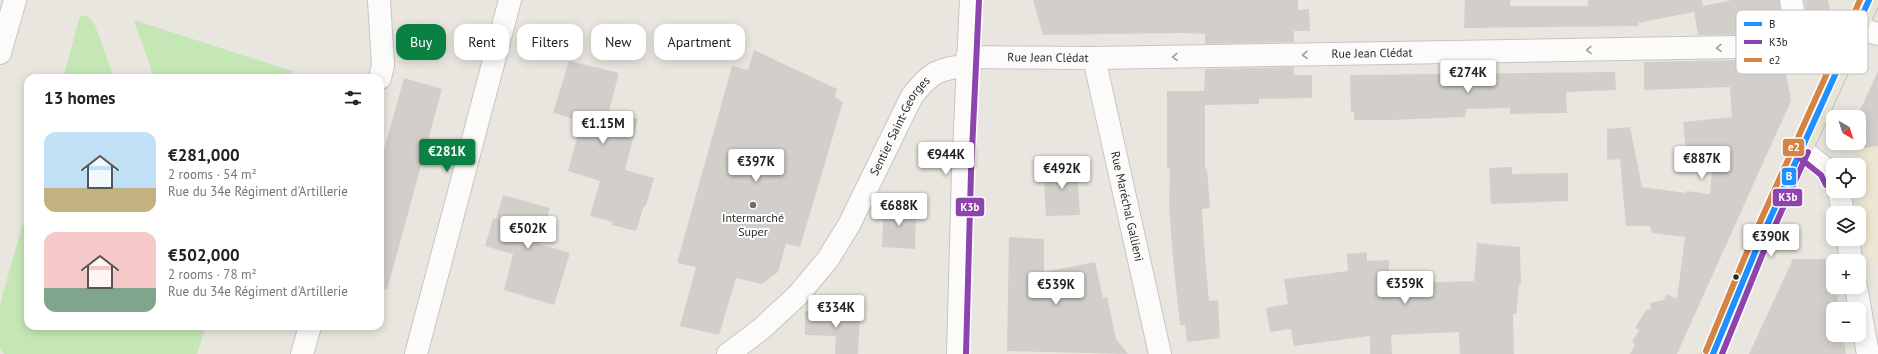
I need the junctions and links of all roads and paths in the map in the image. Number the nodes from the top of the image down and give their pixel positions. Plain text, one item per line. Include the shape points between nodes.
1 (15, 0) edge
2 (379, 0) edge
3 (510, 0) edge
4 (970, 0) edge
5 (1791, 0) edge
6 (1869, 0) edge
7 (1793, 10) edge
8 (1864, 10) edge
9 (1868, 31) edge
10 (1878, 34) edge
11 (1736, 47) edge
12 (0, 53) edge
13 (1094, 58) junction
14 (968, 61) junction
15 (381, 74) edge
16 (1835, 74) edge
17 (1801, 149) junction
18 (1826, 170) edge
19 (1857, 294) edge
20 (309, 330) edge
21 (302, 354) edge
22 (416, 354) edge
23 (728, 354) edge
24 (958, 354) edge
25 (1160, 354) edge
26 (1713, 354) edge
27 (1868, 354) edge

1 - 12 street
2 - 15 street via 383,65
3 - 22 street
4 - 14 street
5 - 7 street
6 - 8 main road
9 - 10 street
11 -> 13 street, Rue Jean Clédat
13 - 14 street, Rue Jean Clédat
13 - 25 street, Rue Maréchal Gallieni
14 - 23 street, Sentier Saint-Georges via 943,69 926,79 912,96 849,225 828,259 798,296
14 - 24 street
16 - 17 main road
17 - 18 street
17 - 26 main road
19 - 27 street
20 - 21 street

